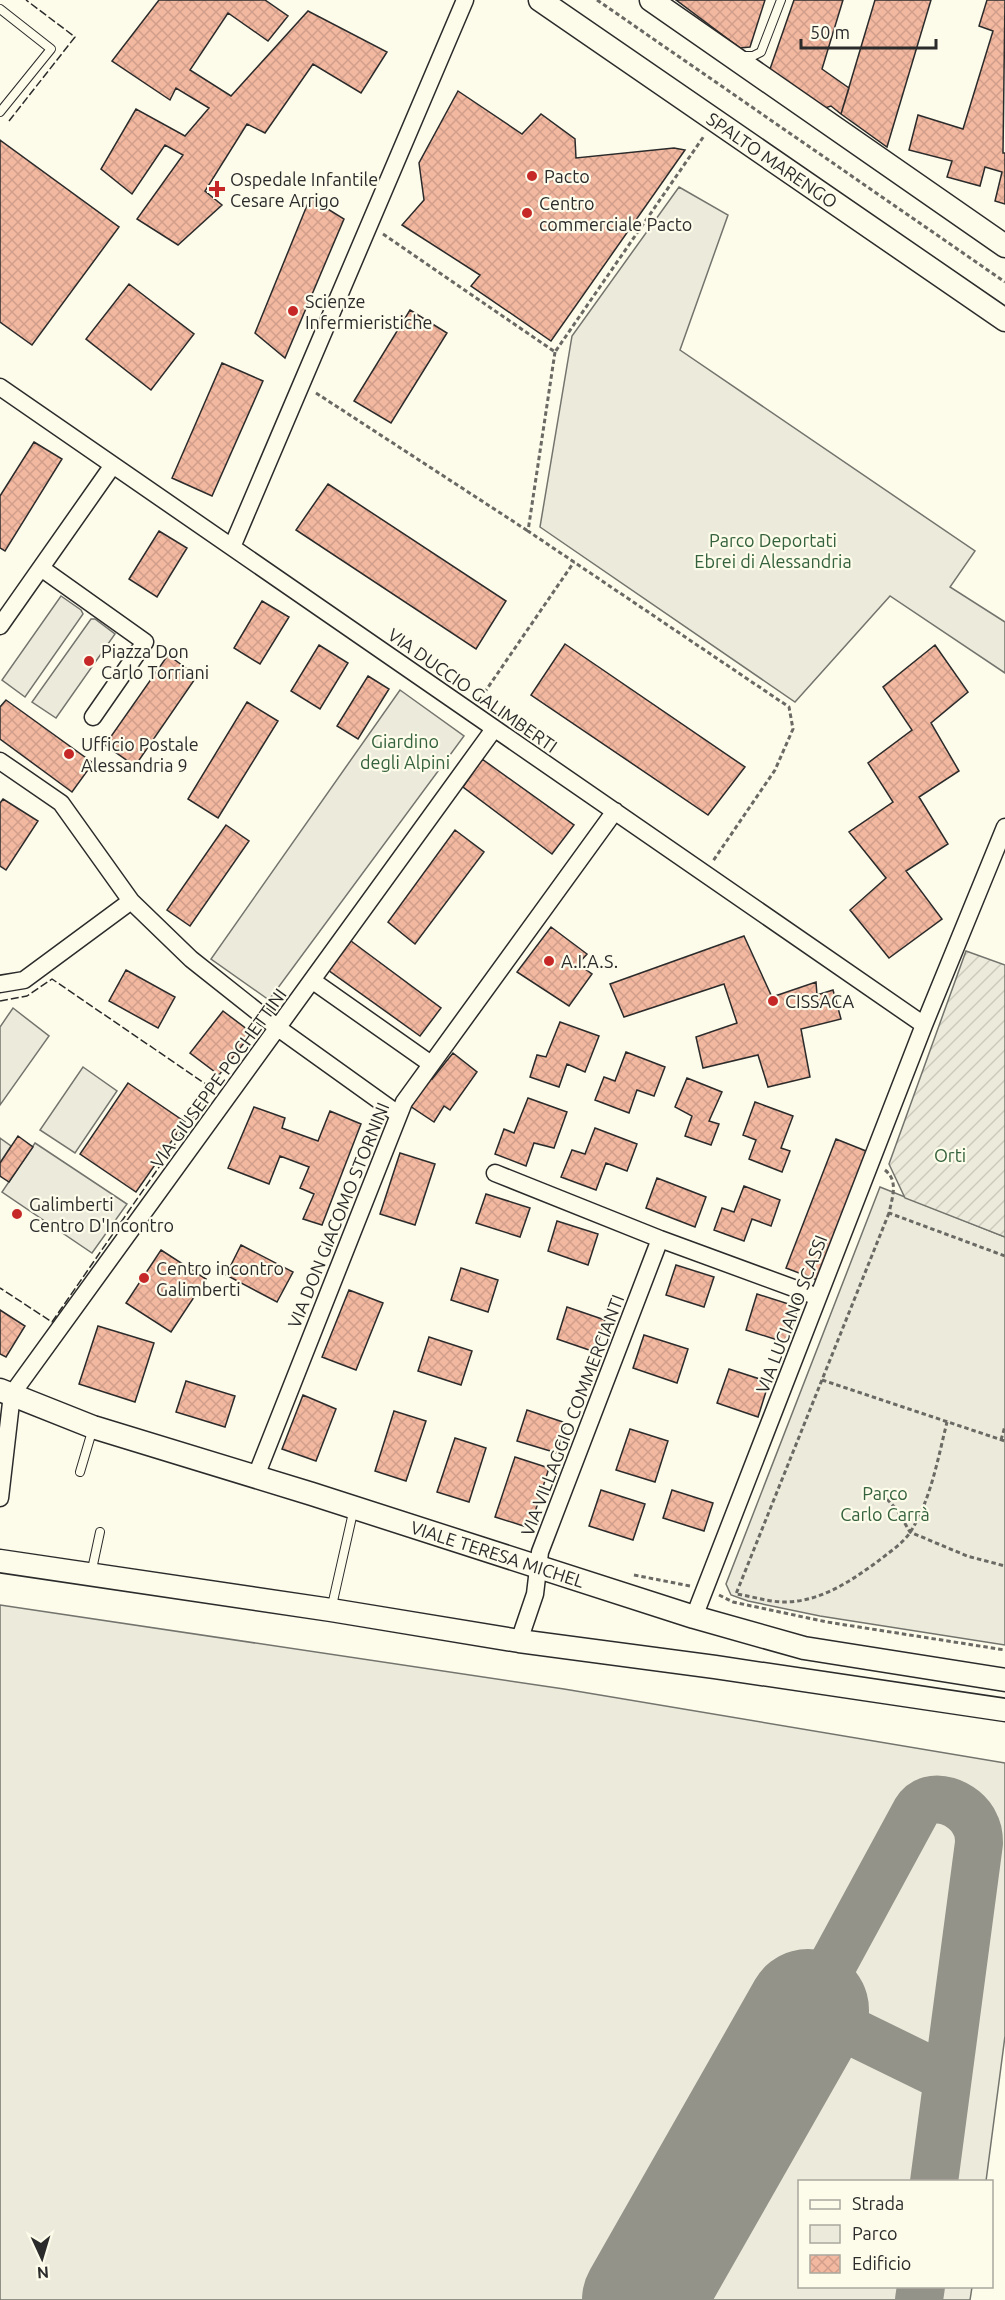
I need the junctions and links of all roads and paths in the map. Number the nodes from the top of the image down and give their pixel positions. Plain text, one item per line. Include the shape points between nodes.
1 (465, 0) edge
2 (540, 0) edge
3 (597, 0) edge
4 (651, 0) edge
5 (781, 0) edge
6 (0, 9) edge
7 (710, 40) junction
8 (0, 112) edge
9 (707, 132) dead end
10 (369, 225) junction
11 (1005, 246) edge
12 (1005, 282) edge
13 (1005, 320) edge
14 (555, 352) junction
15 (301, 384) junction
16 (0, 387) edge
17 (113, 465) junction
18 (528, 531) junction
19 (232, 547) junction
20 (574, 562) junction
21 (41, 568) junction
22 (0, 626) edge
23 (471, 712) junction
24 (93, 717) dead end
25 (494, 729) junction
26 (0, 762) edge
27 (615, 811) junction
28 (1005, 827) edge
29 (705, 873) junction
30 (131, 901) junction
31 (313, 981) junction
32 (0, 984) edge
33 (924, 1025) junction
34 (278, 1028) junction
35 (431, 1064) junction
36 (398, 1114) junction
37 (871, 1163) junction
38 (495, 1173) dead end
39 (889, 1214) junction
40 (660, 1239) junction
41 (1005, 1256) edge
42 (818, 1298) junction
43 (821, 1379) junction
44 (6, 1392) edge
45 (947, 1422) junction
46 (1005, 1426) edge
47 (93, 1427) junction
48 (1003, 1440) edge
49 (80, 1472) dead end
50 (256, 1476) junction
51 (0, 1498) edge
52 (887, 1499) dead end
53 (354, 1508) junction
54 (100, 1532) dead end
55 (910, 1532) junction
56 (0, 1562) edge
57 (1005, 1566) edge
58 (538, 1567) junction
59 (624, 1573) dead end
60 (91, 1575) junction
61 (705, 1589) junction
62 (331, 1610) junction
63 (694, 1617) junction
64 (519, 1641) junction
65 (1005, 1650) edge
66 (1005, 1680) edge
67 (1005, 1710) edge

1 - 10 street
2 - 13 street, SPALTO MARENGO
3 - 12 path
4 - 7 street
5 - 7 lane via 758,54 741,55
6 - 8 lane via 51,49
7 - 11 street
9 - 14 path
10 - 14 path
10 - 15 street
14 - 18 path
15 - 18 path
15 - 19 street
16 - 17 street, VIA DUCCIO GALIMBERTI
17 - 19 street, VIA DUCCIO GALIMBERTI
17 - 21 street
18 - 20 path
19 - 23 street, VIA DUCCIO GALIMBERTI
20 - 23 path
20 - 29 path via 789,708 793,729 775,770
21 - 22 street
21 - 24 street via 145,642
23 - 25 street, VIA DUCCIO GALIMBERTI
25 - 27 street, VIA DUCCIO GALIMBERTI
25 - 31 street, VIA GIUSEPPE POCHETTINI
26 - 30 street via 61,803
27 - 29 street, VIA DUCCIO GALIMBERTI
27 - 35 street, VIA DON GIACOMO STORNINI
28 - 33 street, VIA LUCIANO SCASSI
29 - 33 street, VIA DUCCIO GALIMBERTI
30 - 32 street via 24,980
30 - 34 street via 191,959
31 - 34 street, VIA GIUSEPPE POCHETTINI
31 - 35 street
33 - 37 street, VIA LUCIANO SCASSI
34 - 36 street
34 - 44 street, VIA GIUSEPPE POCHETTINI
35 - 36 street, VIA DON GIACOMO STORNINI
36 - 50 street, VIA DON GIACOMO STORNINI
37 - 39 path via 888,1171 895,1184
37 - 42 street, VIA LUCIANO SCASSI
38 - 40 street
39 - 41 path
39 - 43 path
40 - 42 street
40 - 58 street, VIA VILLAGGIO COMMERCIANTI via 540,1552
42 - 61 street, VIA LUCIANO SCASSI
43 - 45 path
43 - 55 path via 736,1594 780,1602 829,1593 865,1570
44 - 47 street, VIALE TERESA MICHEL
44 - 51 street, VIA GIUSEPPE POCHETTINI
45 - 48 path
45 - 55 path via 931,1485
46 - 48 path
47 - 49 lane
47 - 50 street, VIALE TERESA MICHEL
50 - 53 street, VIALE TERESA MICHEL
52 - 55 path
53 - 58 street, VIALE TERESA MICHEL
53 - 62 lane
54 - 60 lane
55 - 57 path via 967,1556
56 - 60 street
58 - 63 street, VIALE TERESA MICHEL
58 - 64 street, VIA VILLAGGIO COMMERCIANTI via 535,1594
59 - 61 path
60 - 62 street
61 - 63 street, VIA LUCIANO SCASSI
61 - 65 path via 733,1602 827,1622
62 - 64 street
63 - 66 street, VIALE TERESA MICHEL via 804,1648
64 - 67 street

